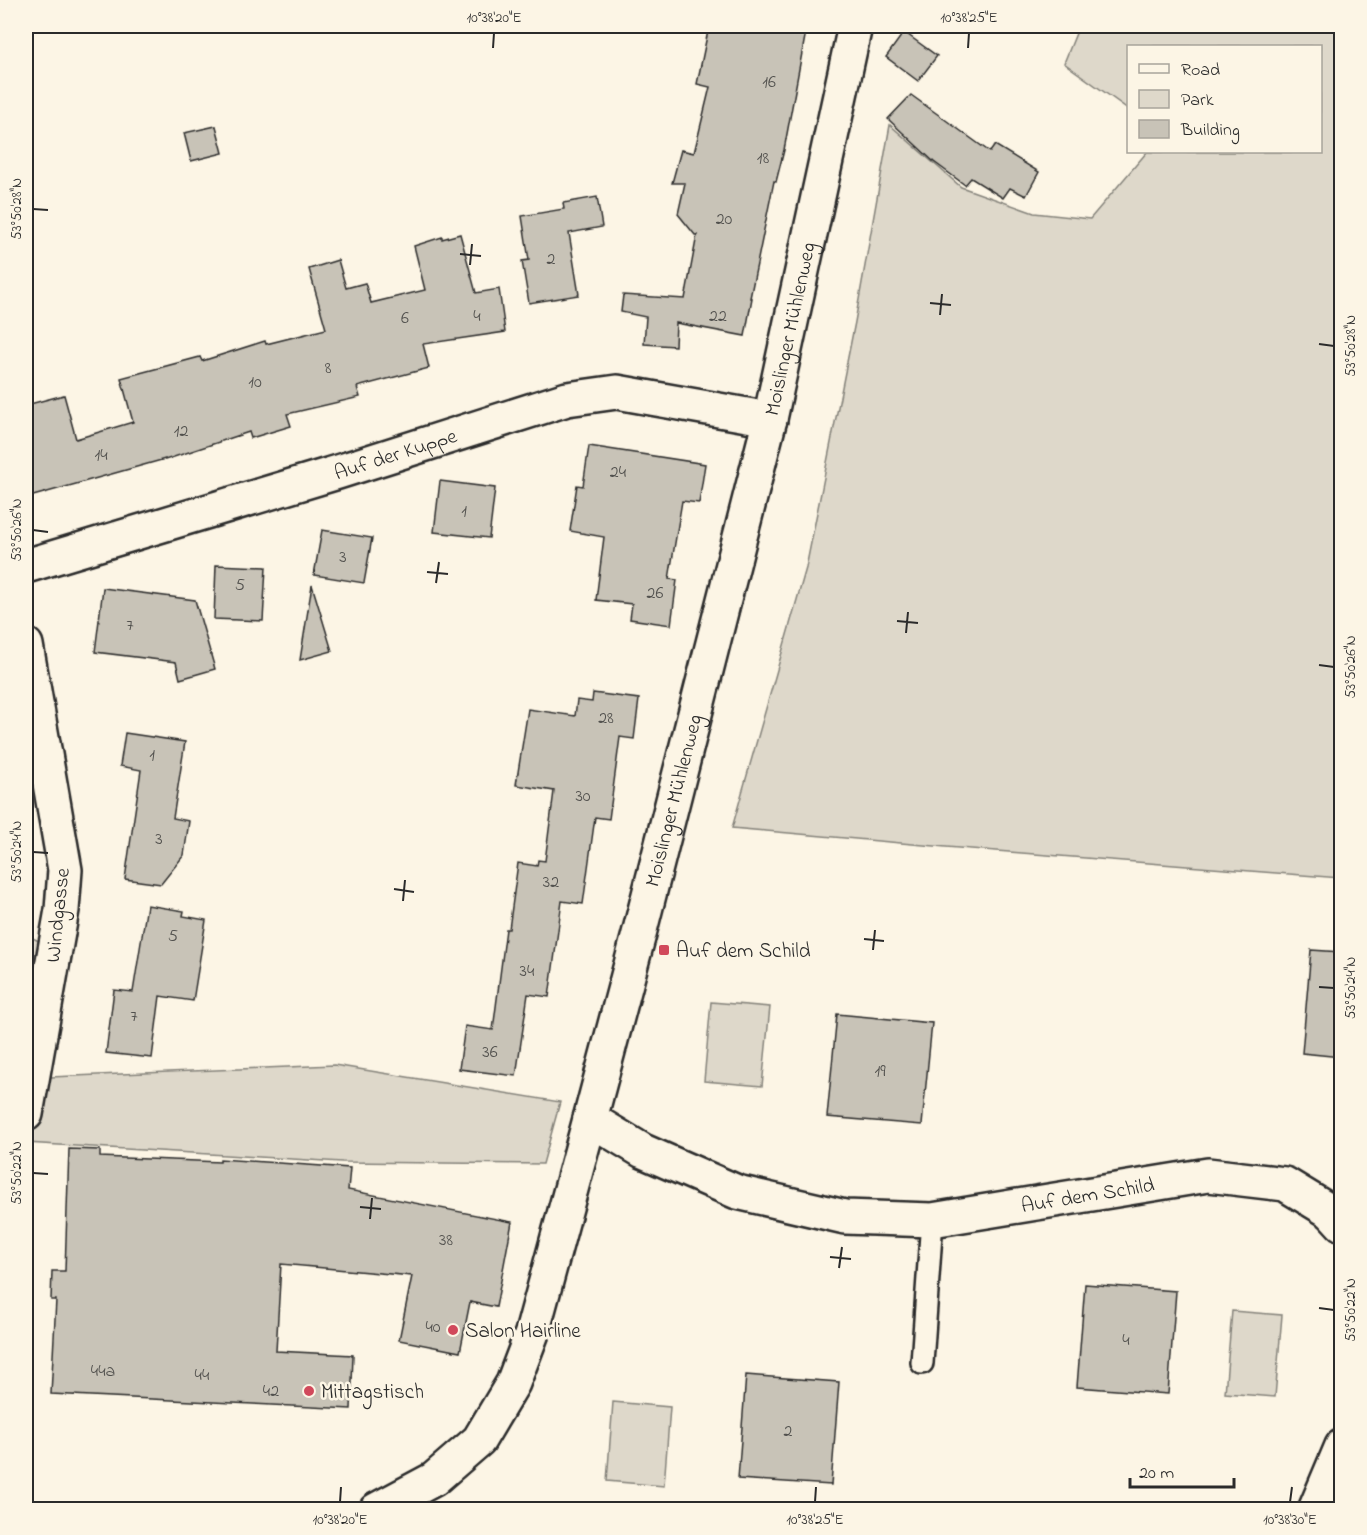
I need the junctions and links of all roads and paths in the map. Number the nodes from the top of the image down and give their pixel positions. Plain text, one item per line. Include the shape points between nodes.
1 (855, 26) edge
2 (770, 419) junction
3 (26, 566) edge
4 (26, 645) edge
5 (26, 1114) edge
6 (590, 1119) junction
7 (932, 1220) junction
8 (1341, 1224) edge
9 (922, 1363) dead end
10 (1341, 1446) edge
11 (376, 1509) edge
12 (1315, 1509) edge

1 - 2 street, Moislinger Mühlenweg
2 - 3 street, Auf der Kuppe via 616,392 567,399
2 - 6 street, Moislinger Mühlenweg
4 - 5 street, Windgasse via 65,870 62,910
6 - 7 street, Auf dem Schild via 643,1151 737,1192 844,1217
6 - 11 street, Moislinger Mühlenweg via 536,1320 513,1383 479,1440 434,1479
7 - 8 street, Auf dem Schild via 1208,1175 1285,1184 1331,1212
7 - 9 lane
10 - 12 street

